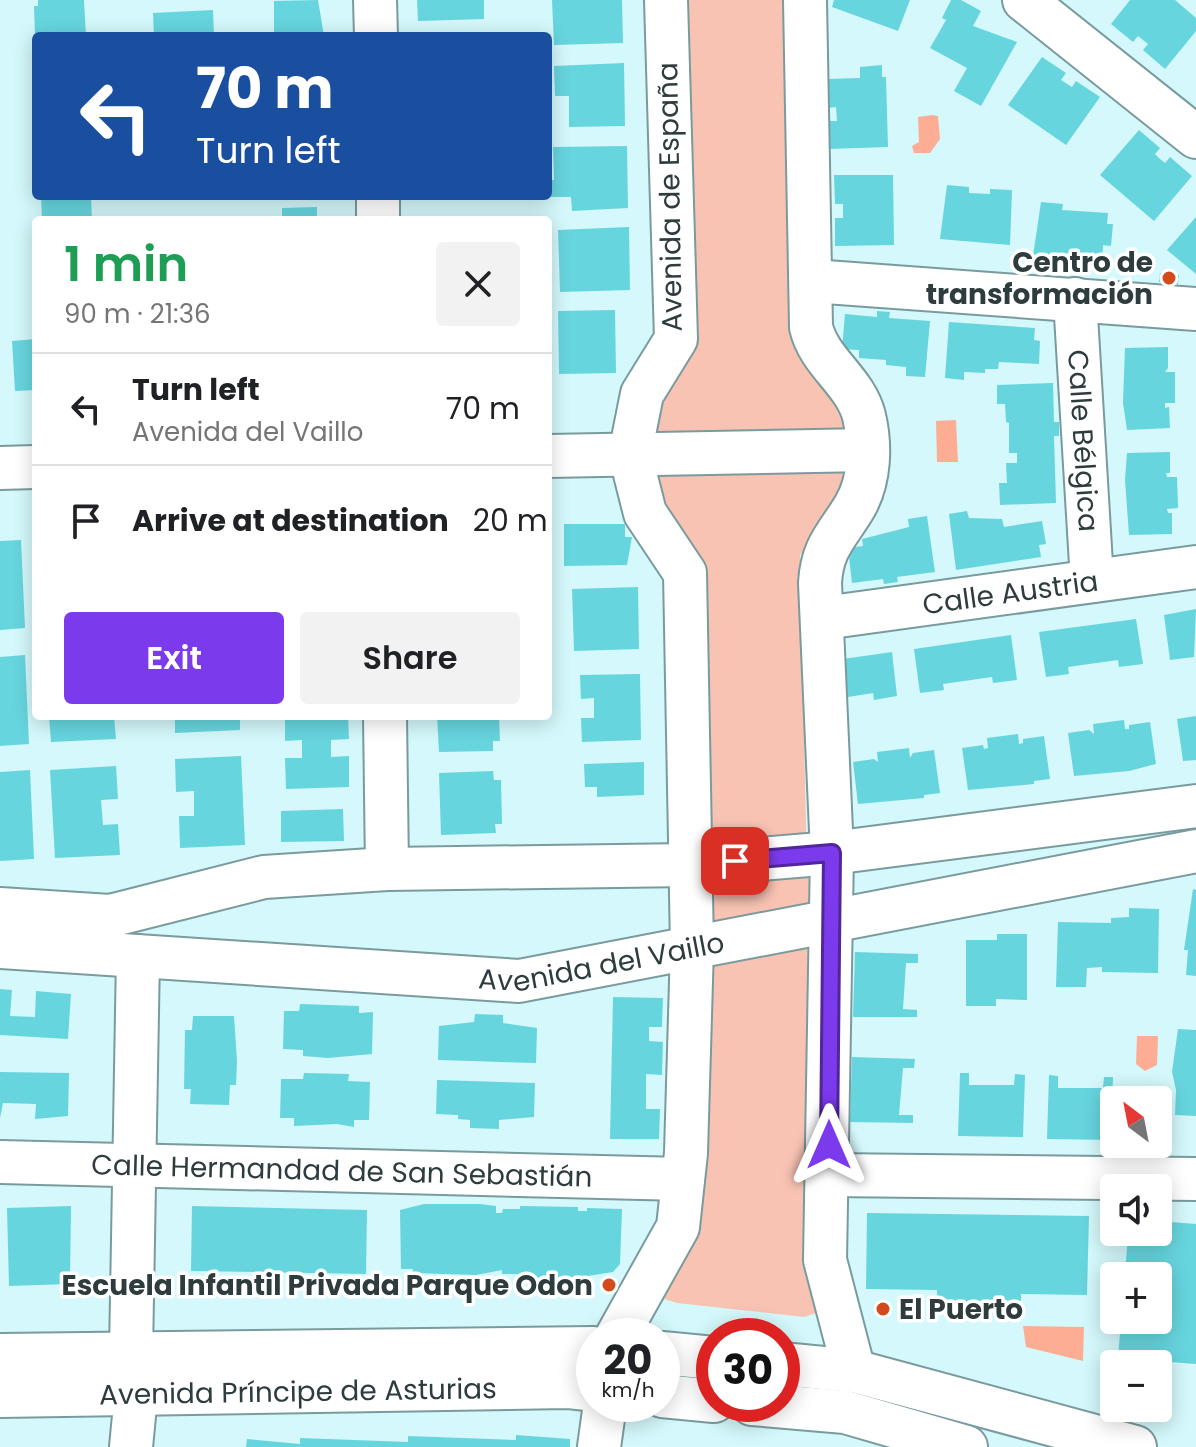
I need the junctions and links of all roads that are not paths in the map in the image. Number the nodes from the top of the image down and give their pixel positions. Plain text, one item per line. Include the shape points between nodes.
1 (375, 0) edge
2 (666, 0) edge
3 (805, 0) edge
4 (1024, 0) edge
5 (376, 32) edge
6 (1196, 137) edge
7 (812, 281) junction
8 (1075, 299) junction
9 (1196, 309) edge
10 (867, 450) junction
11 (630, 454) junction
12 (552, 456) edge
13 (32, 467) edge
14 (0, 468) edge
15 (1196, 567) edge
16 (1092, 581) junction
17 (824, 618) junction
18 (385, 720) edge
19 (1196, 806) edge
20 (1196, 851) edge
21 (832, 853) junction
22 (689, 865) junction
23 (387, 869) junction
24 (0, 909) edge
25 (830, 920) junction
26 (0, 947) edge
27 (692, 947) junction
28 (138, 956) junction
29 (0, 1162) edge
30 (137, 1165) junction
31 (828, 1175) junction
32 (683, 1179) junction
33 (1196, 1179) edge
34 (627, 1318) edge
35 (576, 1348) edge
36 (131, 1353) junction
37 (0, 1355) edge
38 (800, 1366) edge
39 (854, 1371) junction
40 (576, 1388) edge
41 (136, 1395) junction
42 (0, 1396) edge
43 (800, 1408) edge
44 (602, 1422) edge
45 (131, 1447) edge
46 (599, 1447) edge
47 (966, 1447) edge
48 (1135, 1447) edge

1 - 5 street
2 - 11 street, Avenida de España via 676,339 642,394
3 - 7 street
4 - 6 street
7 - 8 street
7 - 10 street via 815,343 851,389 863,414
8 - 9 street
8 - 16 street, Calle Bélgica
10 - 11 street
10 - 17 street via 866,480 821,559
11 - 12 street
11 - 22 street, Avenida de España via 645,513 685,573
13 - 14 street
15 - 16 street, Calle Austria
16 - 17 street, Calle Austria
17 - 21 street
18 - 23 street
19 - 21 street
20 - 25 street, Avenida del Vaillo
21 - 22 street
21 - 25 street
22 - 23 street
22 - 27 street, Avenida de España
23 - 24 street via 264,877 110,916
25 - 27 street, Avenida del Vaillo
25 - 31 street
26 - 28 street, Avenida del Vaillo
27 - 28 street, Avenida del Vaillo via 519,981
27 - 32 street, Avenida de España
28 - 30 street
29 - 30 street, Calle Hermandad de San Sebastián
30 - 32 street, Calle Hermandad de San Sebastián
30 - 36 street
31 - 33 street
31 - 39 street via 825,1260
32 - 34 street, Avenida de España via 678,1227
35 - 36 street, Avenida Príncipe de Asturias
36 - 37 street, Avenida Príncipe de Asturias
38 - 39 street
39 - 48 street
40 - 41 street, Avenida Príncipe de Asturias
41 - 42 street, Avenida Príncipe de Asturias
41 - 45 street
43 - 47 street via 845,1412
44 - 46 street

